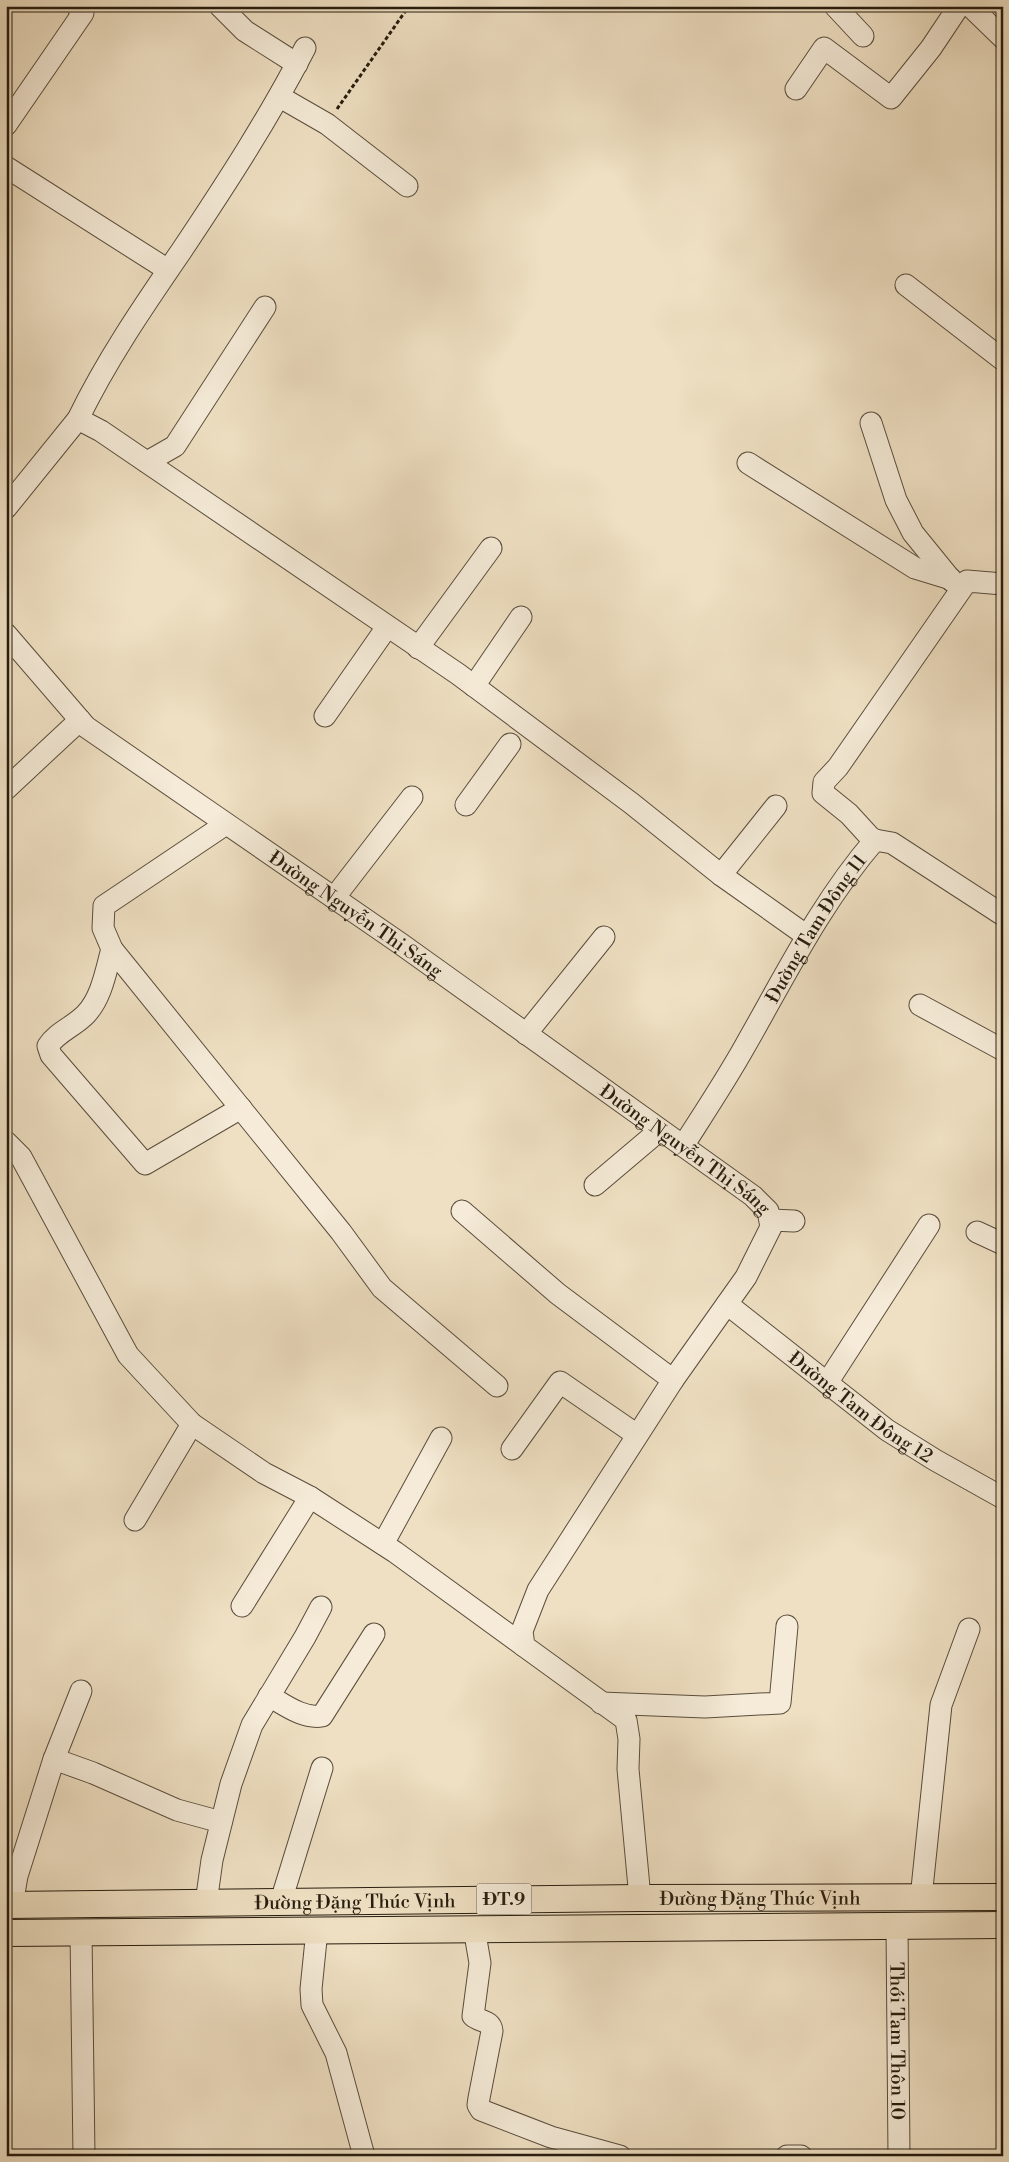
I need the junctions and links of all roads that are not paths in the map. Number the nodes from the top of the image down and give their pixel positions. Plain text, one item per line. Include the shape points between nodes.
1 (77, 6) edge
2 (220, 6) edge
3 (835, 6) edge
4 (959, 6) edge
5 (970, 6) edge
6 (863, 36) dead end
7 (1003, 38) edge
8 (796, 89) dead end
9 (280, 97) junction
10 (6, 125) edge
11 (6, 167) edge
12 (407, 186) dead end
13 (168, 270) junction
14 (906, 285) dead end
15 (265, 307) dead end
16 (1003, 360) edge
17 (78, 419) junction
18 (871, 423) dead end
19 (147, 462) junction
20 (748, 463) dead end
21 (6, 508) edge
22 (491, 548) dead end
23 (1003, 584) edge
24 (956, 585) junction
25 (521, 618) dead end
26 (387, 627) junction
27 (6, 634) edge
28 (418, 648) junction
29 (474, 686) junction
30 (325, 716) dead end
31 (80, 720) junction
32 (510, 744) dead end
33 (6, 789) edge
34 (412, 797) dead end
35 (466, 805) dead end
36 (776, 806) dead end
37 (226, 824) junction
38 (875, 840) junction
39 (721, 875) junction
40 (334, 898) junction
41 (1003, 915) edge
42 (604, 936) dead end
43 (807, 936) junction
44 (112, 949) junction
45 (920, 1005) dead end
46 (526, 1034) junction
47 (1003, 1050) edge
48 (240, 1108) junction
49 (660, 1130) junction
50 (6, 1142) edge
51 (683, 1146) junction
52 (596, 1185) dead end
53 (462, 1211) dead end
54 (771, 1220) junction
55 (794, 1221) dead end
56 (929, 1225) dead end
57 (977, 1232) dead end
58 (1003, 1244) edge
59 (727, 1304) junction
60 (673, 1380) junction
61 (827, 1383) junction
62 (497, 1386) dead end
63 (192, 1424) junction
64 (637, 1435) junction
65 (441, 1438) dead end
66 (512, 1449) dead end
67 (310, 1497) junction
68 (1003, 1498) edge
69 (135, 1520) dead end
70 (382, 1544) junction
71 (242, 1606) dead end
72 (321, 1607) dead end
73 (787, 1626) dead end
74 (969, 1629) dead end
75 (374, 1634) dead end
76 (524, 1646) junction
77 (82, 1691) dead end
78 (269, 1696) junction
79 (601, 1702) junction
80 (54, 1759) junction
81 (322, 1768) dead end
82 (221, 1822) junction
83 (1003, 1897) edge
84 (640, 1898) junction
85 (921, 1898) junction
86 (281, 1901) junction
87 (206, 1903) junction
88 (81, 1904) junction
89 (9, 1905) edge
90 (1003, 1925) edge
91 (898, 1926) junction
92 (474, 1928) junction
93 (317, 1930) junction
94 (81, 1932) junction
95 (6, 1933) edge
96 (84, 2156) edge
97 (364, 2156) edge
98 (620, 2156) edge
99 (787, 2156) edge
100 (801, 2156) edge
101 (899, 2156) edge

1 - 10 street via 83,13
2 - 9 street via 245,31 301,56
3 - 6 street
4 - 8 street via 891,98 824,48
5 - 7 street
9 - 12 street via 327,124
9 - 13 street
11 - 13 street
13 - 17 street via 134,321
14 - 16 street
15 - 19 street via 175,446
17 - 19 street
17 - 21 street
18 - 24 street via 896,500 913,533
19 - 26 street
20 - 24 street via 915,568
22 - 28 street
23 - 24 street via 968,581
24 - 38 street via 838,767 824,782 823,793
25 - 29 street
26 - 28 street
26 - 30 street
27 - 31 street, Đường Nguyễn Thị Sáng
28 - 29 street
29 - 39 street
31 - 33 street
31 - 37 street, Đường Nguyễn Thị Sáng
32 - 35 street
34 - 40 street
36 - 39 street
37 - 40 street, Đường Nguyễn Thị Sáng
37 - 44 street via 104,906 103,928
38 - 41 street, Đường Tam Đông 11 via 892,843
38 - 43 street, Đường Tam Đông 11
39 - 43 street
40 - 46 street, Đường Nguyễn Thị Sáng
42 - 46 street
43 - 51 street, Đường Tam Đông 11 via 744,1048
44 - 48 street
44 - 48 street via 100,992 87,1013 53,1038 48,1046 51,1055 145,1164
45 - 47 street
46 - 49 street, Đường Nguyễn Thị Sáng
48 - 62 street via 382,1288
49 - 51 street, Đường Nguyễn Thị Sáng
49 - 52 street
50 - 63 street via 21,1157 128,1355
51 - 54 street, Đường Nguyễn Thị Sáng via 753,1196 768,1211
53 - 60 street via 558,1294
54 - 55 street
54 - 59 street, Đường Nguyễn Thị Sáng via 771,1227 746,1277
56 - 61 street
57 - 58 street
59 - 60 street, Đường Nguyễn Thị Sáng
59 - 61 street, Đường Tam Đông 12
60 - 64 street, Đường Nguyễn Thị Sáng
61 - 68 street, Đường Tam Đông 12 via 887,1430
63 - 67 street via 264,1474
63 - 69 street
64 - 66 street via 560,1382
64 - 76 street, Đường Nguyễn Thị Sáng via 538,1590 522,1631
65 - 70 street
67 - 70 street
67 - 71 street
70 - 76 street
72 - 78 street
73 - 79 street via 780,1703 705,1707
74 - 85 street via 941,1705
75 - 78 street via 322,1716 300,1713
76 - 79 street
77 - 80 street
78 - 82 street via 252,1725
79 - 84 street via 626,1720
80 - 82 street via 177,1810
80 - 89 street
81 - 86 street
82 - 87 street
83 - 85 main road, Đường Đặng Thúc Vịnh / ĐT.9
84 - 85 main road, Đường Đặng Thúc Vịnh / ĐT.9
84 - 86 main road, Đường Đặng Thúc Vịnh / ĐT.9
86 - 87 main road, Đường Đặng Thúc Vịnh / ĐT.9
87 - 88 main road, Đường Đặng Thúc Vịnh / ĐT.9
88 - 89 main road, Đường Đặng Thúc Vịnh / ĐT.9
88 - 94 main road
90 - 91 main road, Đường Đặng Thúc Vịnh / ĐT.9
91 - 92 main road, Đường Đặng Thúc Vịnh / ĐT.9
91 - 101 street, Thới Tam Thôn 10
92 - 93 main road, Đường Đặng Thúc Vịnh / ĐT.9
92 - 98 street via 480,1963 473,2016 487,2022 492,2031 478,2105 481,2110 551,2137
93 - 94 main road, Đường Đặng Thúc Vịnh / ĐT.9
93 - 97 street via 312,2005 336,2053
94 - 95 main road, Đường Đặng Thúc Vịnh / ĐT.9
94 - 96 street
99 - 100 street

